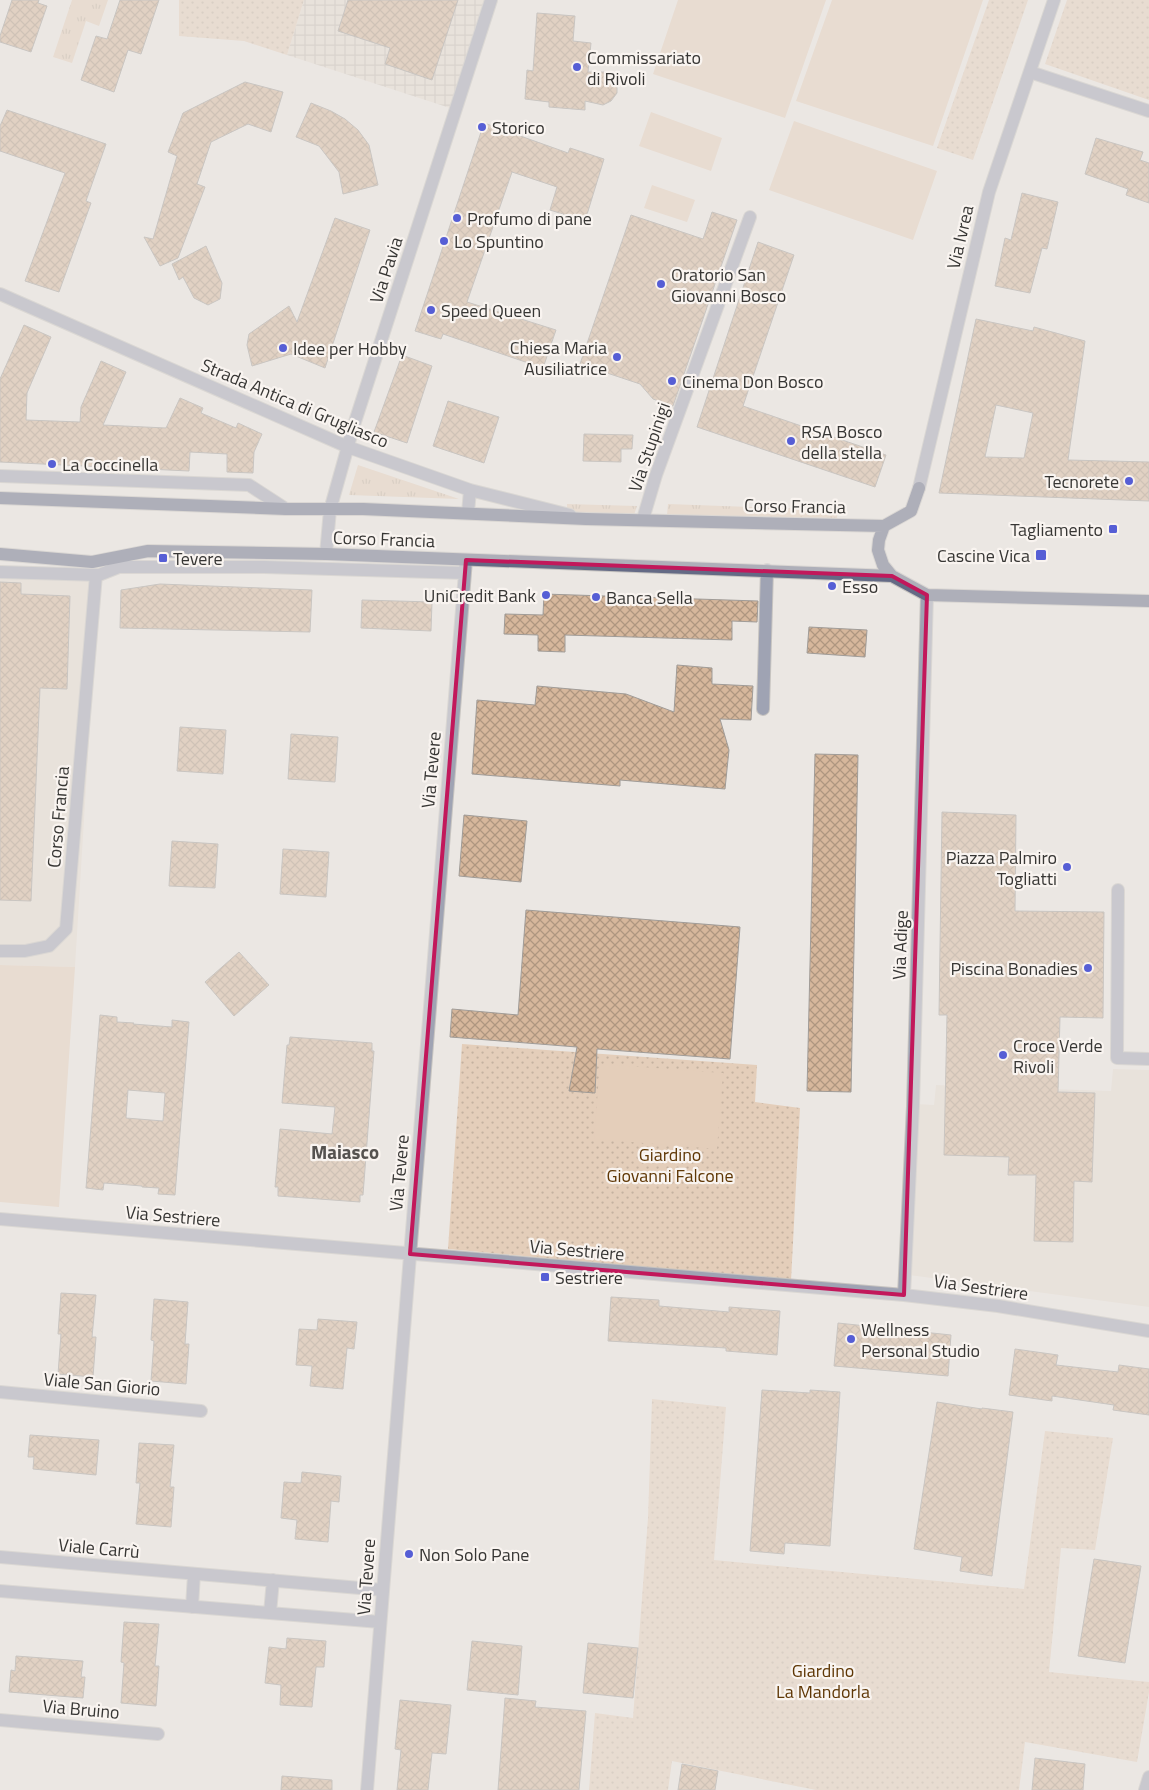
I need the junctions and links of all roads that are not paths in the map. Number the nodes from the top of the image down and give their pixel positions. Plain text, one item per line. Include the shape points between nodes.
1 (491, 0) edge
2 (1054, 0) edge
3 (1030, 72) junction
4 (1149, 111) edge
5 (750, 217) dead end
6 (0, 294) edge
7 (348, 447) junction
8 (0, 476) edge
9 (918, 488) joint
10 (470, 490) junction
11 (0, 498) edge
12 (286, 508) junction
13 (330, 510) junction
14 (468, 513) junction
15 (586, 519) junction
16 (643, 519) junction
17 (884, 526) junction
18 (0, 554) edge
19 (326, 554) junction
20 (466, 560) junction
21 (767, 570) junction
22 (0, 572) edge
23 (465, 573) junction
24 (96, 575) junction
25 (892, 576) junction
26 (927, 595) junction
27 (1149, 601) edge
28 (763, 709) dead end
29 (1118, 890) dead end
30 (0, 950) edge
31 (1149, 1059) edge
32 (0, 1219) edge
33 (410, 1254) junction
34 (904, 1294) junction
35 (1149, 1331) edge
36 (0, 1392) edge
37 (201, 1410) dead end
38 (0, 1557) edge
39 (194, 1574) junction
40 (273, 1580) junction
41 (383, 1590) junction
42 (0, 1591) edge
43 (192, 1607) junction
44 (270, 1613) junction
45 (380, 1622) junction
46 (0, 1720) edge
47 (158, 1734) dead end
48 (1149, 1777) edge
49 (367, 1790) edge
50 (1145, 1790) edge

1 - 7 street, Via Pavia
2 - 3 street, Via Ivrea
3 - 4 street
3 - 9 street, Via Ivrea via 989,192
5 - 16 street, Via Stupinigi
6 - 7 street, Strada Antica di Grugliasco
7 - 10 street, Strada Antica di Grugliasco
7 - 13 street, Via Pavia
8 - 12 street, Corso Francia via 249,485
9 - 17 main road via 911,510
10 - 14 street
10 - 15 street, Strada Antica di Grugliasco
11 - 12 main road, Corso Francia
12 - 13 main road, Corso Francia
13 - 14 main road, Corso Francia
13 - 19 street, Via Pavia
14 - 15 main road, Corso Francia
15 - 16 main road, Corso Francia
16 - 17 main road, Corso Francia
17 - 25 main road via 878,550
18 - 19 main road, Corso Francia via 92,562 148,551
19 - 20 main road, Corso Francia
20 - 21 main road, Corso Francia
20 - 23 street, Via Tevere
21 - 25 main road, Corso Francia
21 - 28 street
22 - 24 street, Corso Francia
23 - 24 street, Corso Francia via 264,567 119,567
23 - 33 street, Via Tevere
24 - 30 street, Corso Francia via 66,929 48,946 25,952
25 - 26 main road
26 - 27 main road
26 - 34 street, Via Adige via 913,1106
29 - 31 street via 1117,1058
32 - 33 street, Via Sestriere
33 - 34 street, Via Sestriere
33 - 41 street, Via Tevere
34 - 35 street, Via Sestriere
36 - 37 street, Viale San Giorio
38 - 39 street, Viale Carrù
39 - 40 street, Viale Carrù
39 - 43 street
40 - 41 street, Viale Carrù
40 - 44 street
41 - 45 street, Via Tevere
42 - 43 street
43 - 44 street
44 - 45 street
45 - 49 street, Via Tevere
46 - 47 street, Via Bruino
48 - 50 street

